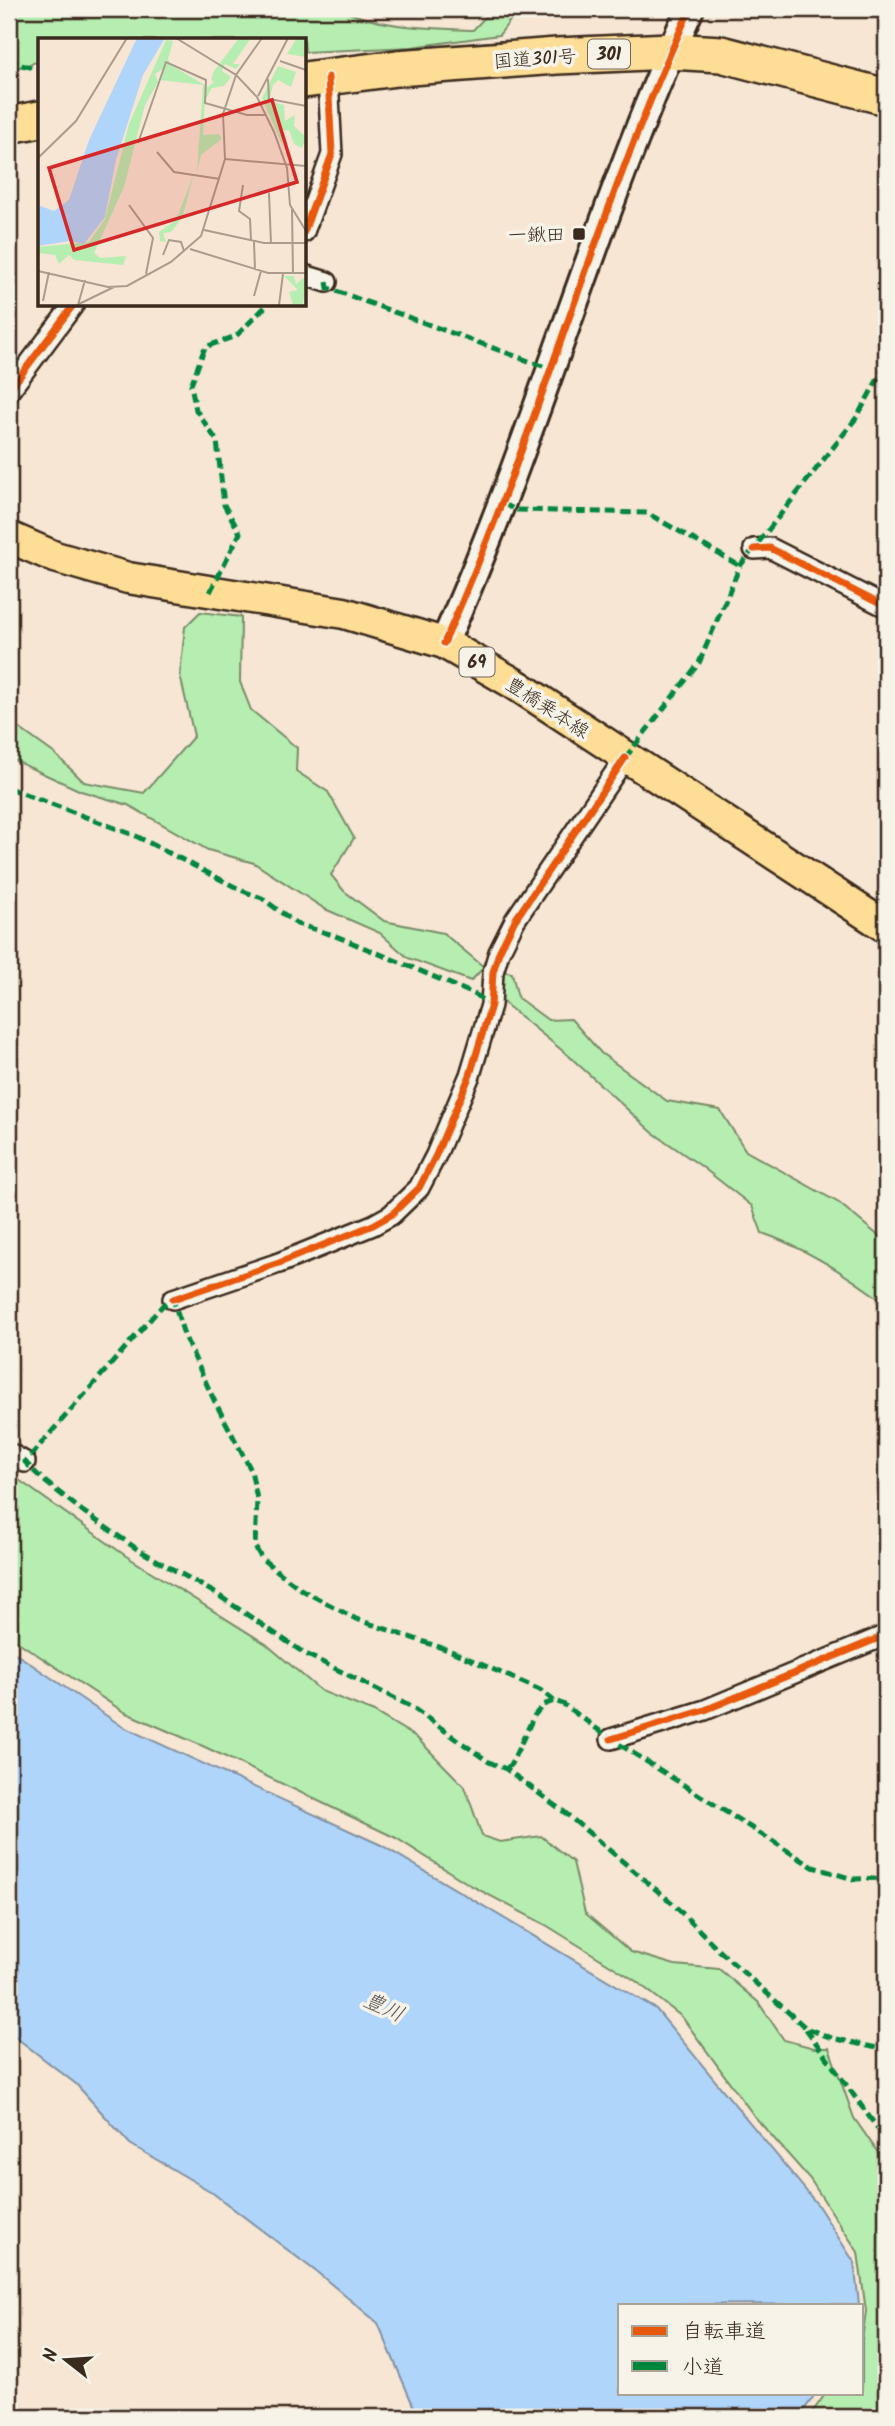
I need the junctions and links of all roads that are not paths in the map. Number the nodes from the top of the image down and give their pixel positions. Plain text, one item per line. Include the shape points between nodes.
1 (690, 9) edge
2 (670, 51) junction
3 (316, 78) edge
4 (886, 97) edge
5 (38, 119) edge
6 (9, 125) edge
7 (306, 226) edge
8 (306, 276) edge
9 (327, 282) dead end
10 (73, 306) edge
11 (9, 391) edge
12 (9, 537) edge
13 (754, 548) dead end
14 (886, 607) edge
15 (444, 643) junction
16 (625, 758) junction
17 (886, 927) edge
18 (173, 1299) dead end
19 (886, 1635) edge
20 (611, 1739) dead end

1 - 2 street
2 - 3 highway, 国道301号 / 301 via 557,55
2 - 4 highway, 国道301号 / 301 via 721,54
2 - 15 street via 503,504
3 - 7 street via 332,154
5 - 6 highway
8 - 9 street
10 - 11 street
12 - 15 main road, 豊橋乗本線 / 69 via 55,557 128,578 344,613
13 - 14 street via 770,548
15 - 16 main road, 豊橋乗本線 / 69
16 - 17 main road, 豊橋乗本線 / 69
16 - 18 street via 515,920 499,951 491,1004 470,1075 419,1188 373,1225
19 - 20 street via 705,1710

